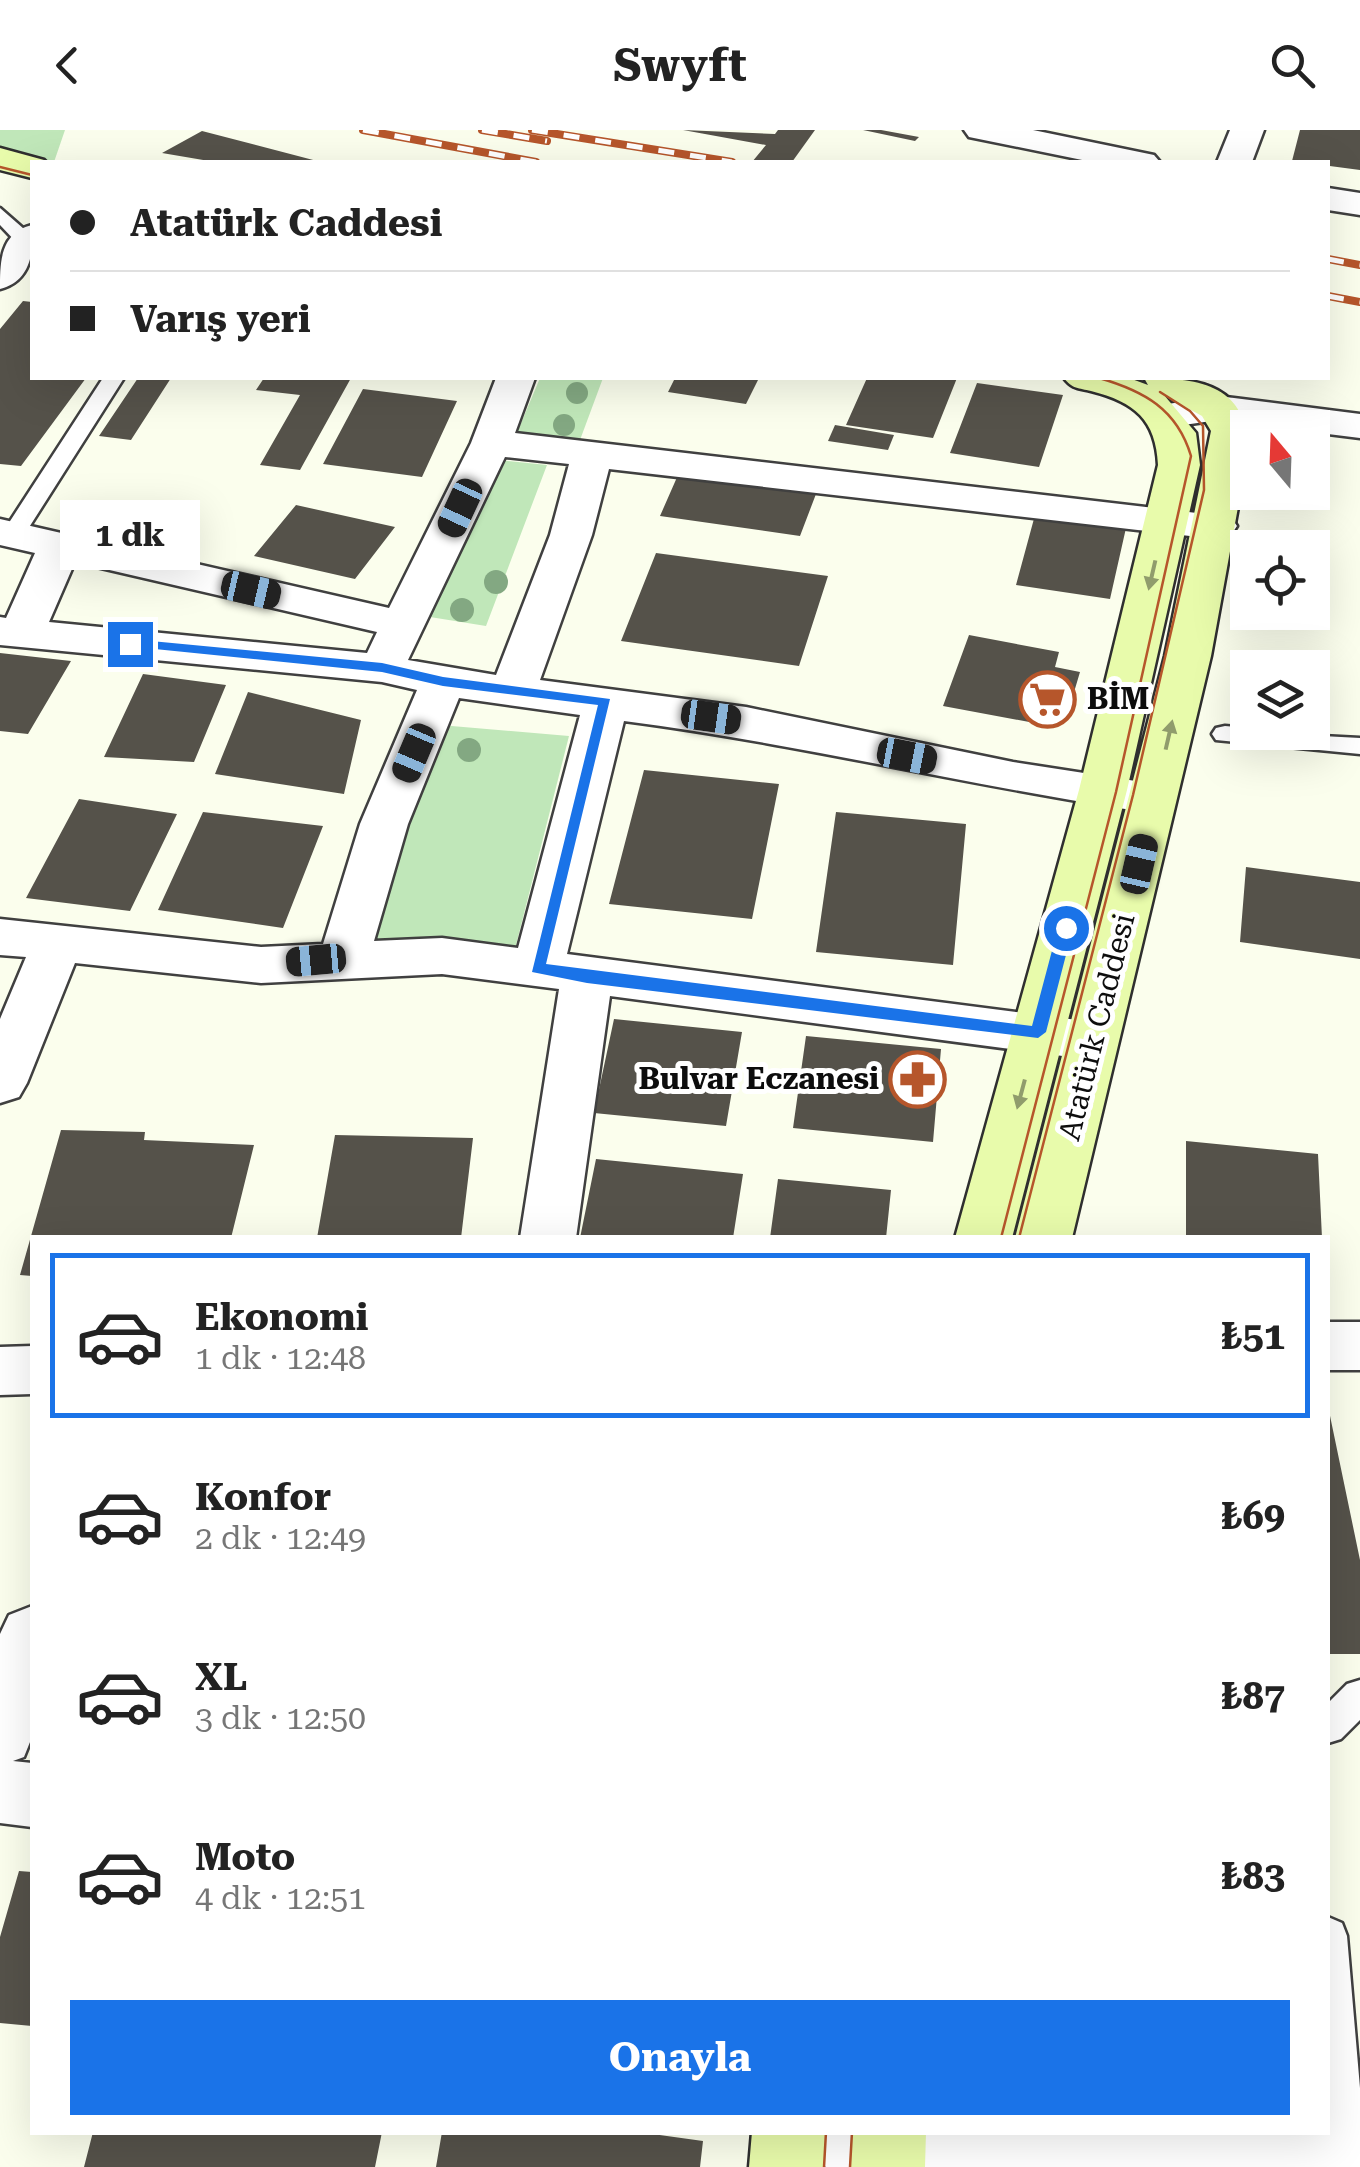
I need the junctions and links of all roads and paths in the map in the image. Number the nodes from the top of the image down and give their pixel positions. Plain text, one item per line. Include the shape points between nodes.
1 (981, 130) edge
2 (1246, 130) edge
3 (0, 159) edge
4 (1132, 160) edge
5 (1236, 160) edge
6 (30, 166) edge
7 (0, 184) edge
8 (30, 191) edge
9 (1330, 200) edge
10 (1360, 204) edge
11 (0, 214) edge
12 (29, 238) edge
13 (0, 278) edge
14 (112, 380) edge
15 (515, 380) edge
16 (1090, 380) edge
17 (1163, 397) edge
18 (1218, 408) junction
19 (1360, 426) edge
20 (491, 443) junction
21 (592, 454) junction
22 (1165, 519) junction
23 (1216, 526) junction
24 (6, 534) edge
25 (60, 546) junction
26 (404, 625) junction
27 (11, 632) edge
28 (382, 668) junction
29 (443, 682) junction
30 (514, 688) junction
31 (606, 702) junction
32 (1224, 734) dead end
33 (1360, 746) edge
34 (1102, 790) junction
35 (1154, 797) junction
36 (0, 937) edge
37 (56, 943) junction
38 (344, 958) junction
39 (562, 973) junction
40 (1038, 1032) junction
41 (1094, 1041) junction
42 (0, 1083) edge
43 (548, 1235) edge
44 (984, 1235) edge
45 (1044, 1235) edge
46 (1330, 1346) edge
47 (1360, 1346) edge
48 (30, 1370) edge
49 (0, 1371) edge
50 (30, 1641) edge
51 (1360, 1696) edge
52 (1330, 1725) edge
53 (0, 1735) edge
54 (0, 1791) edge
55 (30, 1795) edge
56 (1330, 1954) edge
57 (789, 2135) edge
58 (874, 2143) edge
59 (1352, 2154) edge
60 (786, 2167) edge

1 - 4 street
2 - 5 street
3 - 6 street
7 - 8 street
9 - 10 street
11 - 12 lane
12 - 13 street
14 - 24 lane
15 - 20 street
16 - 17 street
17 - 18 street
17 - 22 street, Atatürk Caddesi via 1179,465
18 - 19 street
18 - 23 street, Atatürk Caddesi via 1231,431
20 - 21 street
20 - 26 street
21 - 22 street
21 - 30 street via 571,535
22 - 23 street
22 -> 34 street, Atatürk Caddesi
35 -> 23 street, Atatürk Caddesi
24 - 25 street
25 - 26 street
25 - 27 street
26 - 28 street
27 - 28 street
28 - 29 street
29 - 30 street
29 - 38 street via 384,824
30 - 31 street
31 - 34 street
31 - 39 street
32 - 33 lane
34 - 35 street
34 - 40 street, Atatürk Caddesi
35 - 41 street, Atatürk Caddesi
36 - 37 street
37 - 38 street via 261,965
37 - 42 street
38 - 39 street via 442,956
39 - 40 street
39 - 43 street
40 - 41 street
40 -> 44 street, Atatürk Caddesi
41 - 45 street, Atatürk Caddesi
46 - 47 street
48 - 49 street
50 - 53 street
51 - 52 lane
54 - 55 street
56 - 59 lane
57 - 60 street
58 - 59 street

